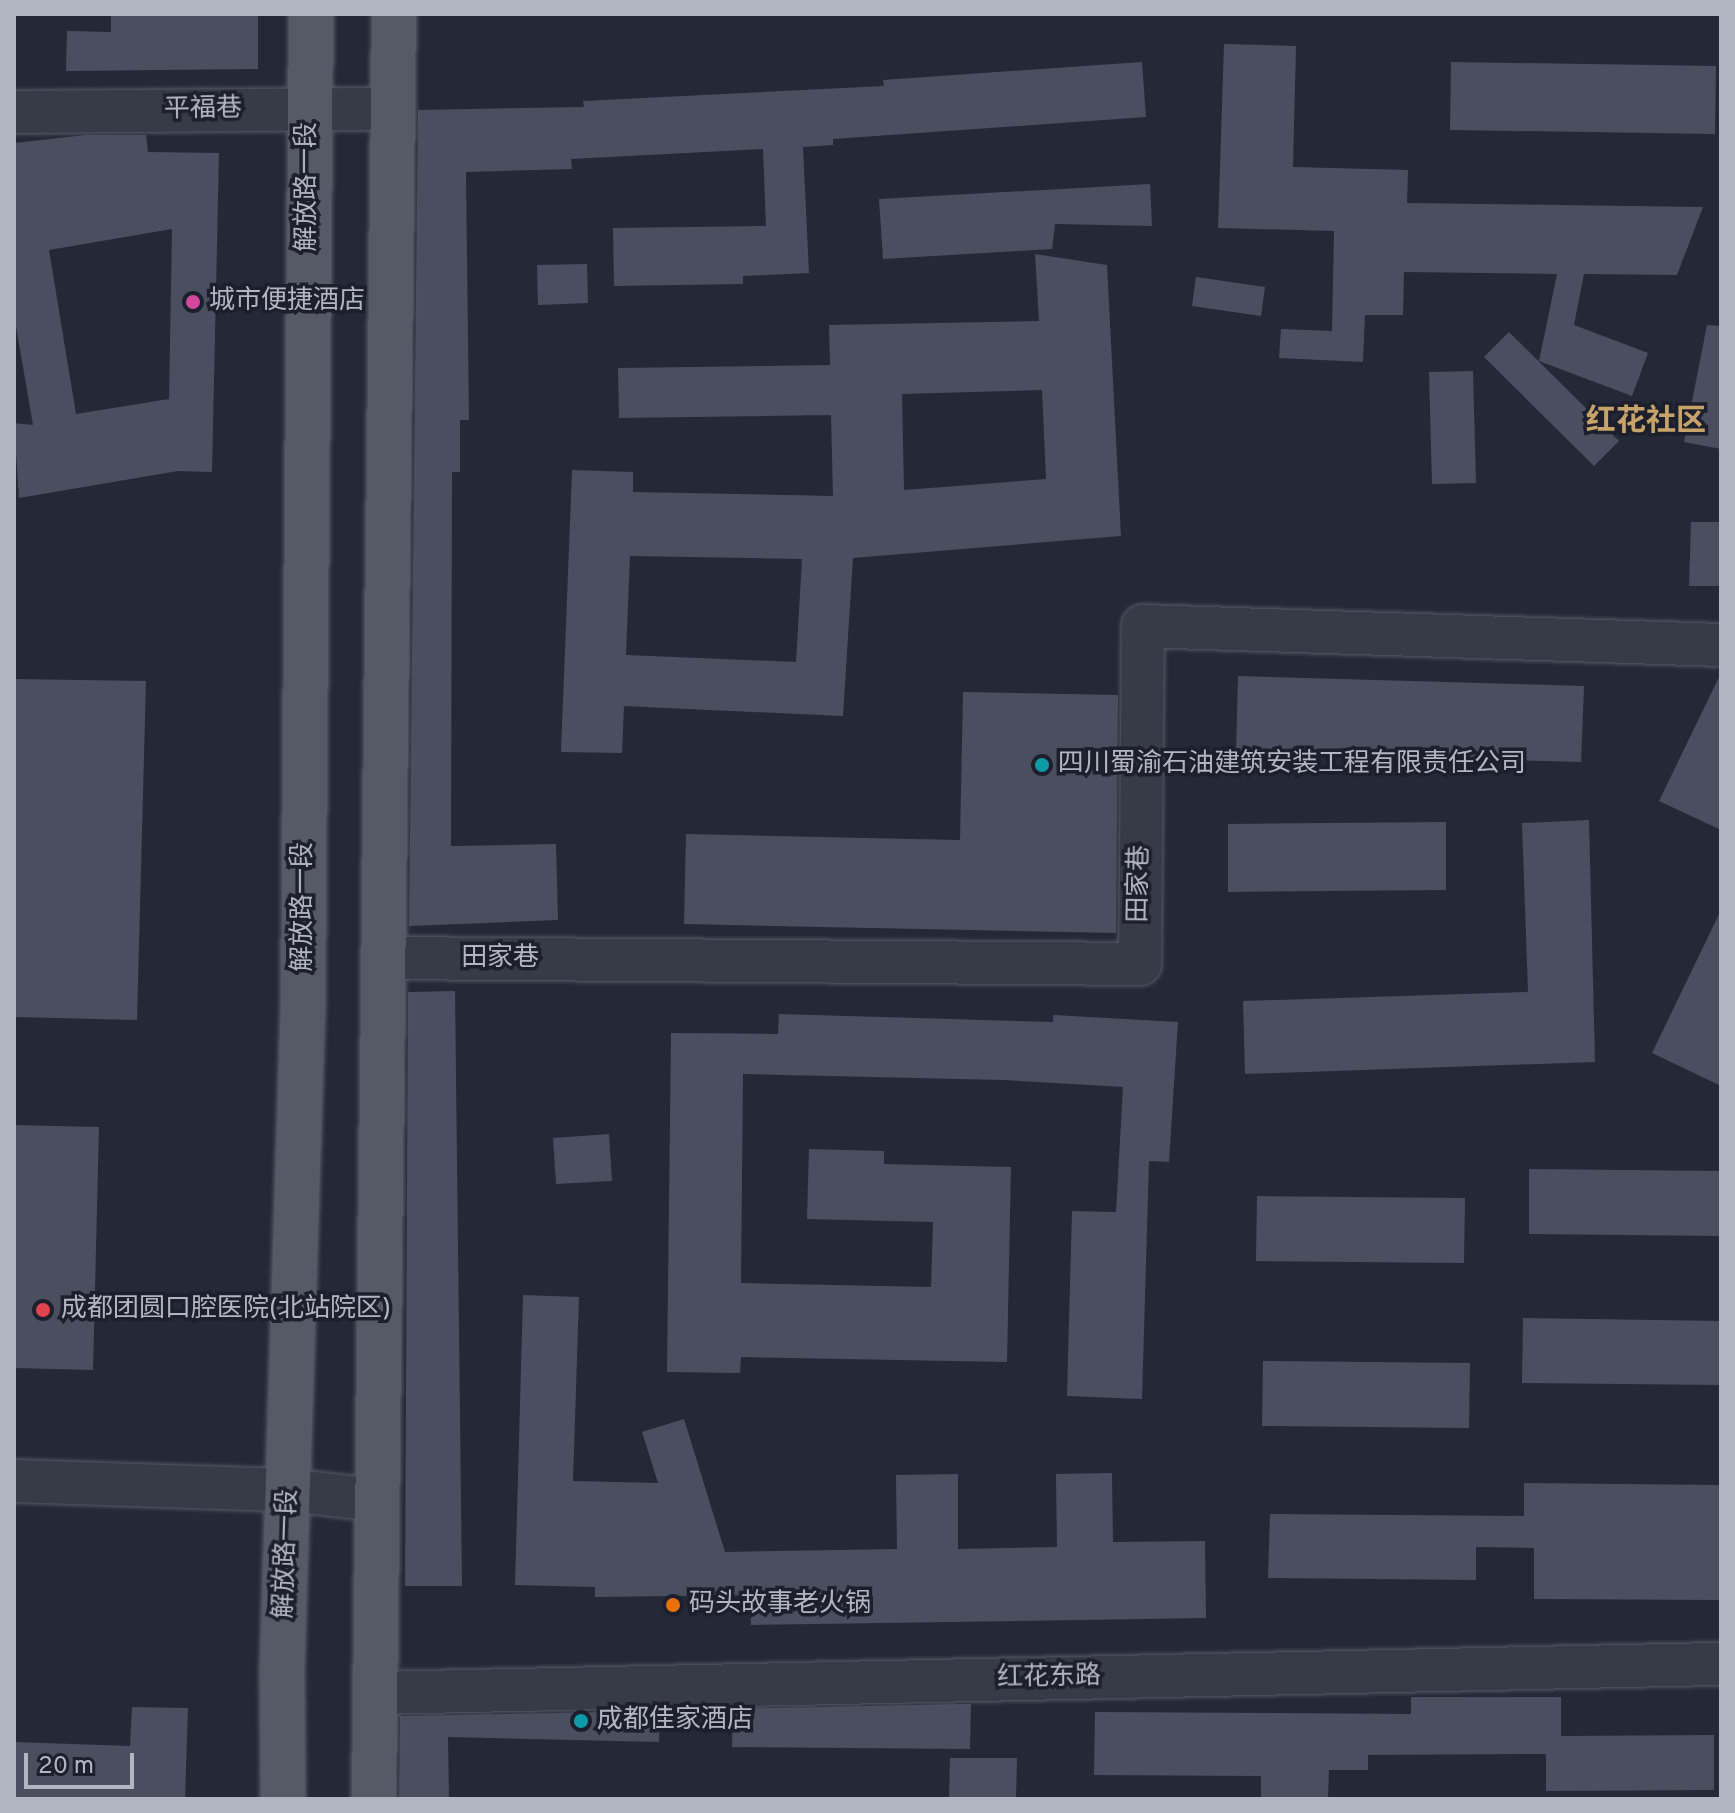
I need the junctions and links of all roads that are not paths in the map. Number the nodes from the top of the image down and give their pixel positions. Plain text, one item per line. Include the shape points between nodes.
1 (311, 14) edge
2 (394, 14) edge
3 (308, 109) junction
4 (393, 109) junction
5 (14, 112) edge
6 (1721, 645) edge
7 (384, 958) junction
8 (14, 1481) edge
9 (290, 1490) junction
10 (375, 1500) junction
11 (1721, 1664) edge
12 (376, 1693) junction
13 (283, 1799) edge
14 (374, 1799) edge

1 - 3 main road, 解放路一段
2 - 4 main road
3 - 4 street, 平福巷
3 - 5 street, 平福巷
3 - 9 main road, 解放路一段 via 303,1003
4 - 7 main road
6 - 7 street, 田家巷 via 1143,626 1140,964
7 - 10 main road
8 - 9 street
9 - 10 street
9 - 13 main road, 解放路一段
10 - 12 main road
11 - 12 street, 红花东路
12 - 14 main road

